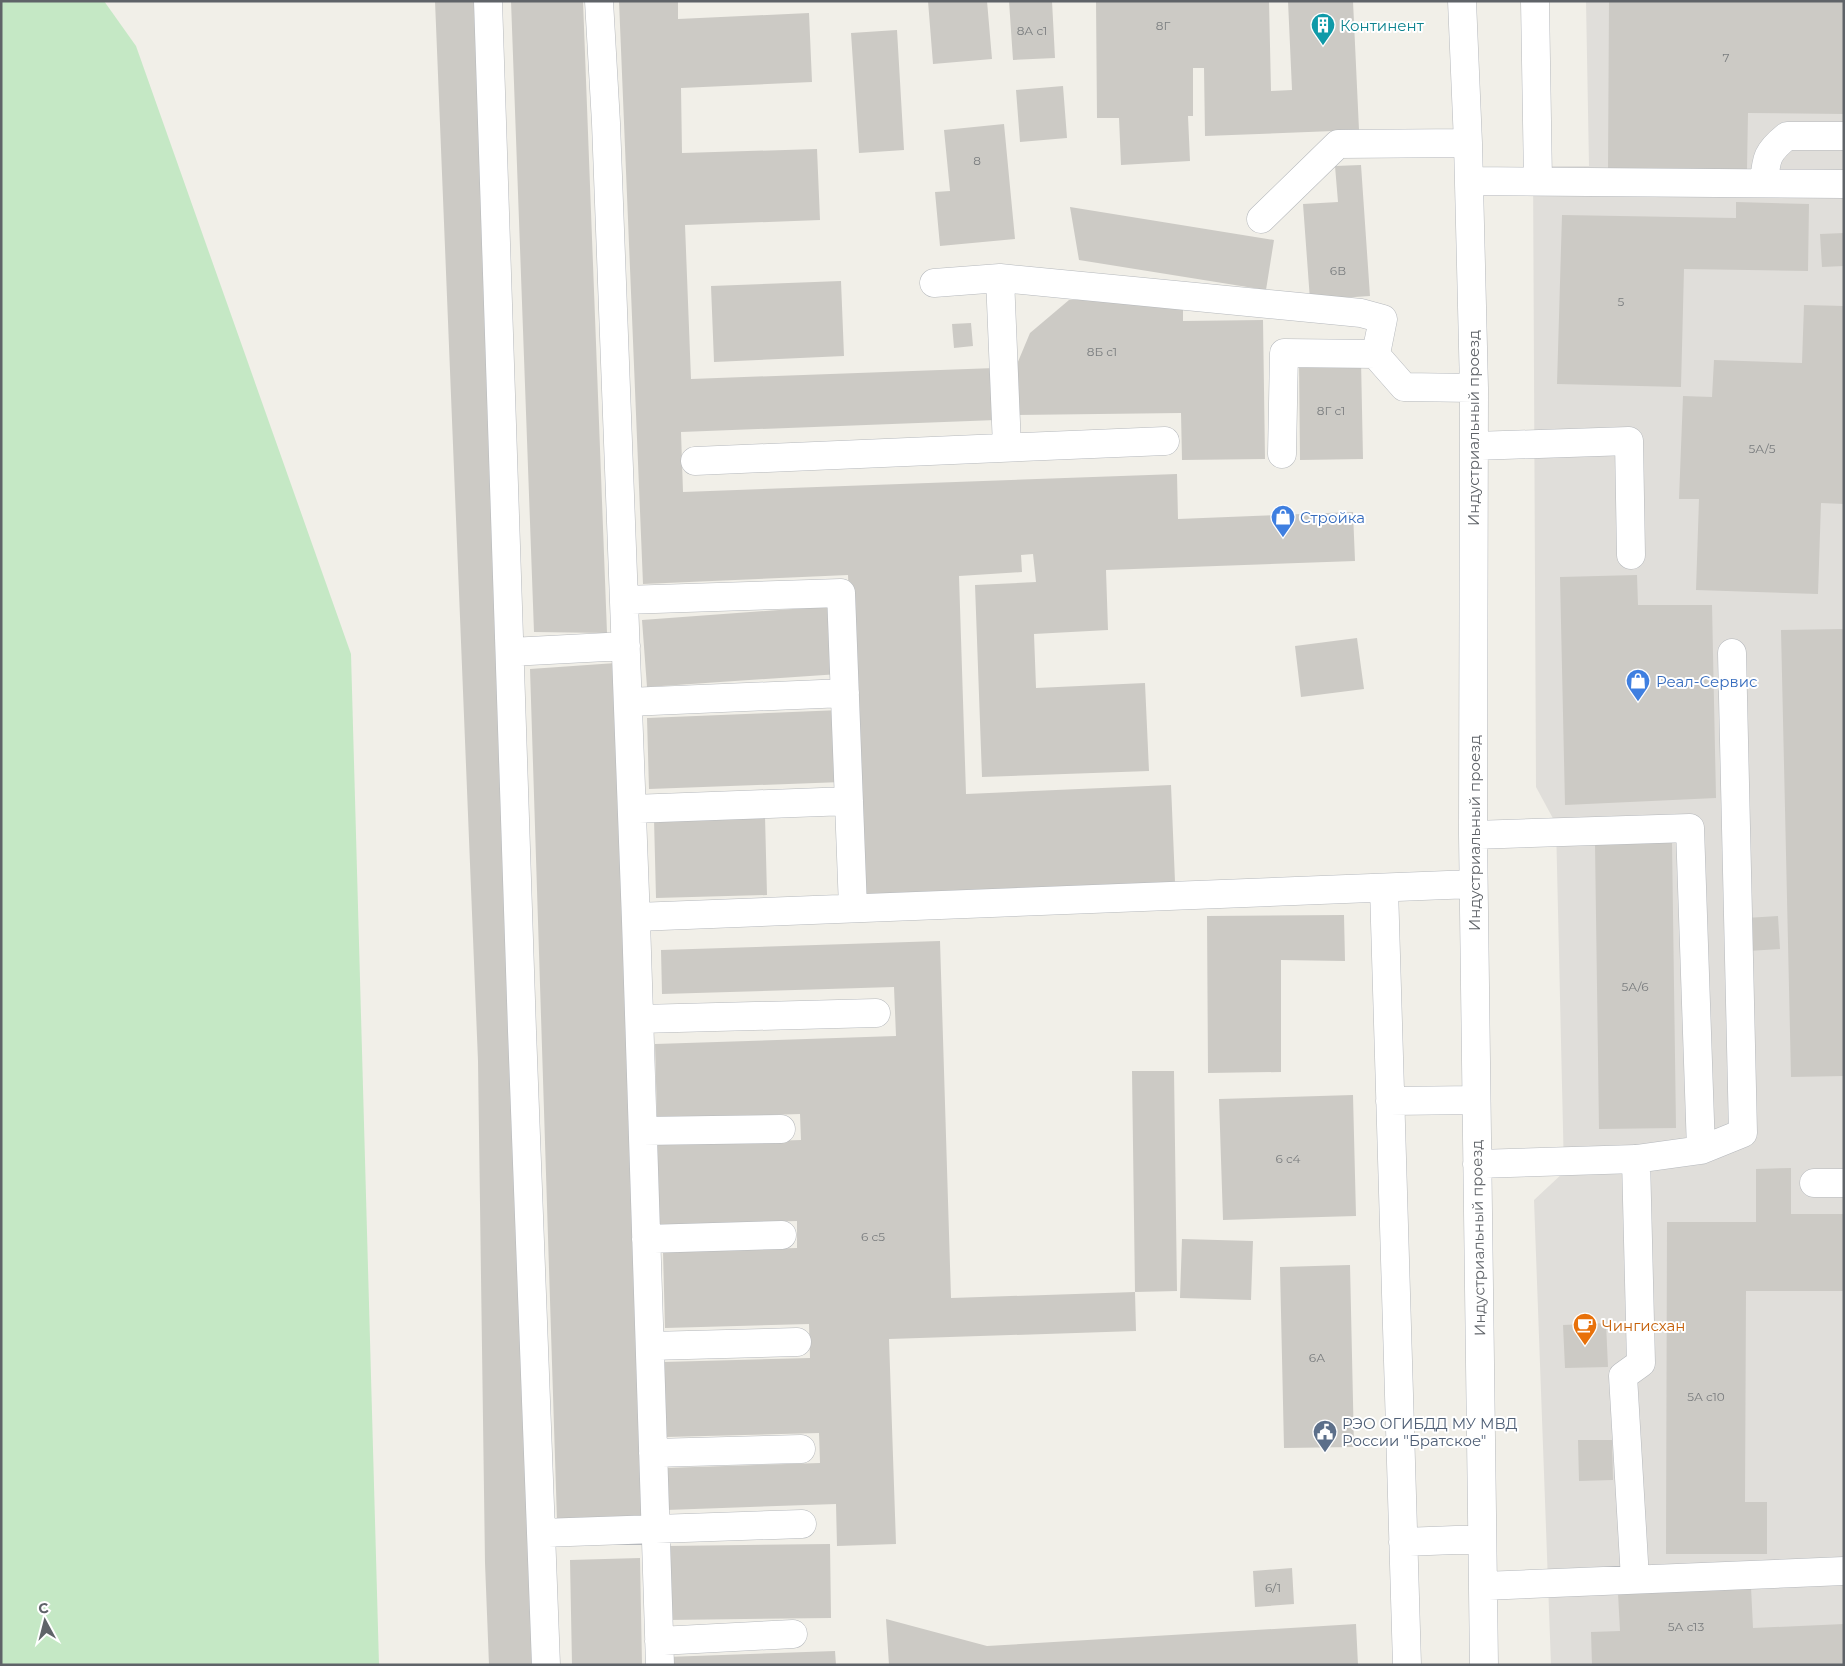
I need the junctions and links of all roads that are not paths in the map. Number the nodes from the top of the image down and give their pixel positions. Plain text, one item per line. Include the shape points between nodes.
1 (488, 1) edge
2 (599, 1) edge
3 (1462, 1) edge
4 (1535, 1) edge
5 (1844, 136) edge
6 (1468, 142) junction
7 (1470, 181) junction
8 (1538, 181) junction
9 (1764, 183) junction
10 (1844, 184) edge
11 (1261, 219) dead end
12 (1000, 278) junction
13 (934, 284) dead end
14 (1375, 354) junction
15 (1474, 388) junction
16 (1165, 441) dead end
17 (1474, 446) junction
18 (1007, 447) junction
19 (1282, 454) dead end
20 (695, 461) dead end
21 (1631, 555) dead end
22 (624, 600) junction
23 (626, 646) junction
24 (510, 652) junction
25 (1732, 653) dead end
26 (845, 693) junction
27 (628, 702) junction
28 (849, 801) junction
29 (632, 809) junction
30 (1473, 835) junction
31 (1473, 884) junction
32 (1384, 888) junction
33 (853, 908) junction
34 (636, 917) junction
35 (876, 1013) dead end
36 (640, 1019) junction
37 (1476, 1100) junction
38 (1390, 1101) junction
39 (781, 1128) dead end
40 (643, 1131) junction
41 (1701, 1150) junction
42 (1636, 1159) junction
43 (1477, 1164) junction
44 (1814, 1183) dead end
45 (1844, 1183) edge
46 (782, 1235) dead end
47 (646, 1239) junction
48 (797, 1342) dead end
49 (650, 1346) junction
50 (801, 1449) dead end
51 (653, 1453) junction
52 (802, 1524) dead end
53 (656, 1530) junction
54 (541, 1533) junction
55 (1482, 1539) junction
56 (1403, 1542) junction
57 (1844, 1571) edge
58 (1635, 1579) junction
59 (1483, 1586) junction
60 (793, 1634) dead end
61 (660, 1653) edge
62 (546, 1665) edge
63 (1407, 1665) edge
64 (1484, 1665) edge

1 - 24 street
2 - 22 street
3 - 6 street, Индустриальный проезд
4 - 8 street
5 - 9 street via 1786,136 1772,148
6 - 7 street, Индустриальный проезд
6 - 11 street via 1338,144
7 - 8 street
7 - 15 street, Индустриальный проезд
8 - 9 street
9 - 10 street
12 - 13 street
12 - 14 street via 1361,313 1383,319
12 - 18 street
14 - 15 street via 1404,387
14 - 19 street via 1284,353
15 - 17 street, Индустриальный проезд
16 - 18 street
17 - 21 street via 1629,441
17 - 30 street, Индустриальный проезд
18 - 20 street
22 - 23 street
22 - 26 street via 841,593
23 - 24 street
23 - 27 street
24 - 54 street
25 - 41 street via 1743,1133
26 - 27 street
26 - 28 street
27 - 29 street
28 - 29 street
28 - 33 street
29 - 34 street
30 - 31 street, Индустриальный проезд
30 - 41 street via 1690,828
31 - 32 street
31 - 37 street, Индустриальный проезд
32 - 33 street
32 - 38 street
33 - 34 street
34 - 36 street
35 - 36 street
36 - 40 street
37 - 38 street
37 - 43 street, Индустриальный проезд
38 - 56 street
39 - 40 street
40 - 47 street
41 - 42 street
42 - 43 street
42 - 58 street via 1641,1363 1623,1376
43 - 55 street, Индустриальный проезд
44 - 45 street
46 - 47 street
47 - 49 street
48 - 49 street
49 - 51 street
50 - 51 street
51 - 53 street
52 - 53 street
53 - 54 street
53 - 61 street
54 - 62 street
55 - 56 street
55 - 59 street, Индустриальный проезд
56 - 63 street
57 - 58 street
58 - 59 street
59 - 64 street, Индустриальный проезд
60 - 61 street

